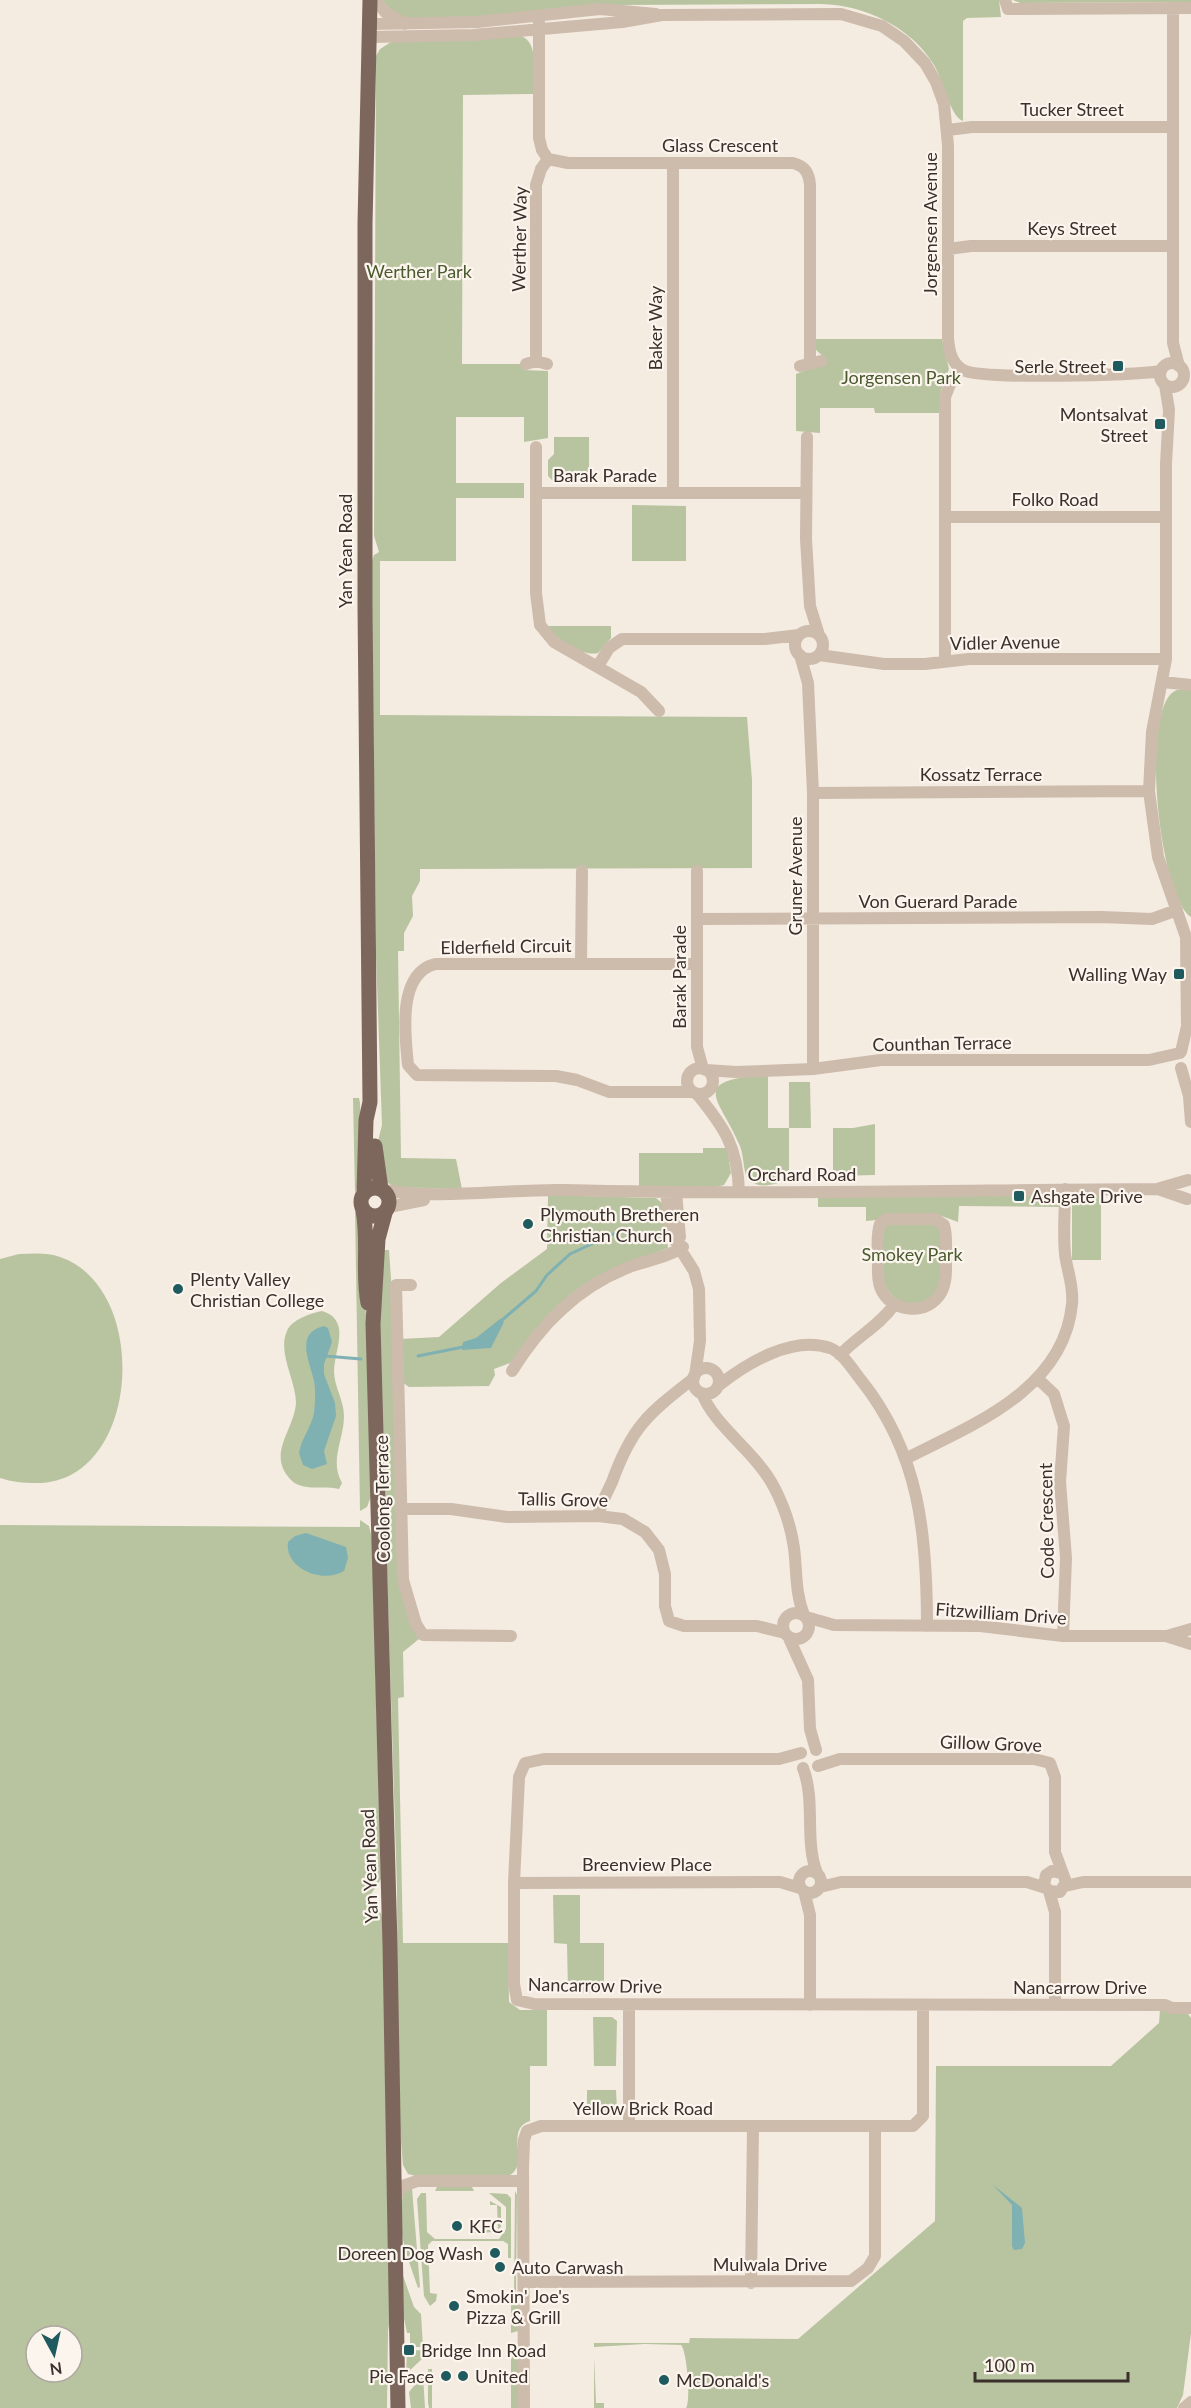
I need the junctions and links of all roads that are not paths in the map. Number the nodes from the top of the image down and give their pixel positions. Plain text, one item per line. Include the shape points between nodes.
1 (370, 0) edge
2 (376, 0) edge
3 (1173, 8) junction
4 (1191, 8) edge
5 (1007, 9) edge
6 (539, 15) junction
7 (662, 15) junction
8 (405, 24) junction
9 (540, 28) junction
10 (370, 31) junction
11 (948, 127) junction
12 (1173, 127) junction
13 (548, 159) junction
14 (673, 163) junction
15 (948, 246) junction
16 (1173, 246) junction
17 (536, 363) dead end
18 (810, 363) dead end
19 (960, 368) junction
20 (1172, 373) edge
21 (1184, 383) edge
22 (1169, 410) junction
23 (807, 436) dead end
24 (536, 446) dead end
25 (673, 493) junction
26 (537, 494) junction
27 (806, 494) junction
28 (945, 517) junction
29 (1166, 517) junction
30 (810, 606) junction
31 (800, 634) junction
32 (820, 637) junction
33 (765, 639) junction
34 (798, 653) junction
35 (817, 656) junction
36 (846, 659) junction
37 (1166, 659) junction
38 (945, 661) junction
39 (598, 666) junction
40 (1163, 682) junction
41 (808, 683) junction
42 (1191, 685) edge
43 (659, 711) dead end
44 (1149, 791) junction
45 (813, 793) junction
46 (582, 871) dead end
47 (698, 871) dead end
48 (1177, 910) junction
49 (698, 919) junction
50 (813, 919) junction
51 (1187, 927) edge
52 (581, 963) junction
53 (697, 964) junction
54 (1187, 1026) junction
55 (1191, 1039) edge
56 (1184, 1051) edge
57 (1149, 1059) junction
58 (813, 1069) junction
59 (1184, 1069) edge
60 (736, 1072) junction
61 (696, 1079) junction
62 (712, 1086) junction
63 (1190, 1090) edge
64 (370, 1102) junction
65 (714, 1116) junction
66 (1191, 1122) edge
67 (1190, 1177) edge
68 (1065, 1189) junction
69 (1157, 1189) junction
70 (382, 1190) junction
71 (364, 1192) junction
72 (671, 1192) junction
73 (739, 1192) junction
74 (446, 1195) junction
75 (1189, 1203) edge
76 (363, 1210) junction
77 (387, 1210) junction
78 (682, 1250) junction
79 (411, 1285) dead end
80 (894, 1305) junction
81 (373, 1324) junction
82 (700, 1341) junction
83 (840, 1355) junction
84 (743, 1369) junction
85 (712, 1370) junction
86 (509, 1373) dead end
87 (694, 1377) junction
88 (1037, 1378) junction
89 (716, 1388) junction
90 (701, 1393) junction
91 (667, 1401) junction
92 (724, 1424) junction
93 (905, 1459) junction
94 (401, 1509) junction
95 (604, 1516) junction
96 (796, 1589) junction
97 (805, 1616) junction
98 (786, 1618) junction
99 (834, 1625) junction
100 (757, 1626) junction
101 (927, 1626) junction
102 (1191, 1629) edge
103 (787, 1634) junction
104 (805, 1634) junction
105 (510, 1636) dead end
106 (1063, 1636) junction
107 (1166, 1636) junction
108 (1191, 1644) edge
109 (802, 1662) junction
110 (810, 1729) junction
111 (817, 1751) junction
112 (802, 1759) junction
113 (840, 1759) junction
114 (818, 1767) junction
115 (810, 1789) junction
116 (1055, 1852) junction
117 (1047, 1874) junction
118 (810, 1882) junction
119 (1027, 1882) junction
120 (1191, 1882) edge
121 (514, 1883) junction
122 (1058, 1884) junction
123 (1191, 2001) edge
124 (1055, 2004) junction
125 (629, 2005) junction
126 (810, 2005) junction
127 (923, 2005) junction
128 (1165, 2005) junction
129 (1191, 2008) edge
130 (629, 2126) junction
131 (753, 2127) junction
132 (875, 2128) junction
133 (394, 2156) junction
134 (417, 2181) junction
135 (523, 2181) junction
136 (395, 2197) junction
137 (524, 2282) junction
138 (751, 2283) junction
139 (1191, 2402) edge
140 (398, 2408) edge
141 (524, 2408) edge
142 (1184, 2408) edge

1 - 10 main road, Yan Yean Road
2 - 8 street via 385,12
3 - 4 street
3 - 5 street
3 - 12 street
6 - 7 street, Jorgensen Avenue via 600,9
6 - 8 street, Jorgensen Avenue
6 - 9 street
7 - 9 street, Jorgensen Avenue
7 - 11 street, Jorgensen Avenue via 841,14 869,21 899,37 925,63 940,93
8 - 10 street, Jorgensen Avenue
9 - 10 street, Jorgensen Avenue via 473,35
9 - 13 street via 539,138
10 - 64 main road, Yan Yean Road via 365,224
11 - 12 street, Tucker Street
11 - 15 street, Jorgensen Avenue
12 - 16 street
13 - 14 street, Glass Crescent via 568,163
13 - 17 street, Werther Way via 536,185
14 - 18 street, Glass Crescent via 793,163 806,171 810,185
14 - 25 street, Baker Way
15 - 16 street, Keys Street
15 - 19 street, Jorgensen Avenue via 948,347
16 - 20 street
19 - 20 street via 992,374
19 - 28 street via 945,397
20 - 21 street via 1172,387
20 - 22 street
21 - 22 street
22 - 29 street
23 - 27 street
24 - 26 street
25 - 26 street, Barak Parade
25 - 27 street, Barak Parade
26 - 39 street, Barak Parade via 537,618 554,642
27 - 30 street
28 - 29 street, Folko Road
28 - 38 street
29 - 37 street
30 - 31 street
30 - 32 street
31 - 32 street via 811,631
31 - 33 street
31 - 34 street via 795,644
32 - 35 street via 822,648
32 - 36 street
33 - 34 street
33 - 39 street via 622,639 609,648
34 - 35 street via 806,658
34 - 41 street, Gruner Avenue
35 - 36 street, Vidler Avenue
35 - 41 street, Gruner Avenue
36 - 38 street, Vidler Avenue via 869,663
37 - 38 street, Vidler Avenue
37 - 40 street
39 - 43 street, Barak Parade via 641,692
40 - 42 street
40 - 44 street via 1152,732
41 - 45 street, Gruner Avenue
44 - 45 street, Kossatz Terrace
44 - 48 street via 1157,849
45 - 50 street, Gruner Avenue
46 - 52 street
47 - 49 street, Barak Parade
48 - 50 street, Von Guerard Parade via 1143,920
48 - 51 street
49 - 50 street, Von Guerard Parade
49 - 53 street, Barak Parade
50 - 58 street, Gruner Avenue
51 - 54 street
52 - 53 street, Elderfield Circuit
52 - 61 street, Elderfield Circuit via 443,963 423,969 407,995 409,1069 422,1076 556,1076 609,1092 658,1092
53 - 61 street, Barak Parade
54 - 55 street
54 - 56 street
56 - 57 street, Counthan Terrace
56 - 59 street via 1177,1060
57 - 58 street, Counthan Terrace via 881,1060
57 - 59 street, Counthan Terrace
58 - 60 street, Counthan Terrace
59 - 63 street
60 - 61 street, Counthan Terrace
60 - 62 street, Counthan Terrace
61 - 62 street via 712,1076
61 - 62 street, Elderfield Circuit via 705,1093
61 - 65 street
62 - 65 street
63 - 66 street
64 - 70 main road, Yan Yean Road
64 - 71 main road, Yan Yean Road
65 - 73 street via 735,1151
67 - 69 street, Orchard Road
67 - 75 street via 1183,1190
68 - 69 street, Orchard Road
68 - 73 street, Orchard Road
68 - 88 street via 1065,1255 1072,1303 1058,1346
69 - 75 street, Orchard Road
70 - 71 main road via 372,1188
70 - 74 street, Orchard Road
70 - 77 main road via 388,1196
71 - 76 main road via 360,1203
72 - 73 street, Orchard Road
72 - 74 street, Orchard Road via 536,1190
72 - 78 street
74 - 77 street, Orchard Road
76 - 77 main road via 373,1217
76 - 81 main road, Yan Yean Road via 368,1239 364,1277
77 - 81 main road, Yan Yean Road via 378,1239
78 - 82 street via 699,1289
78 - 86 street via 616,1273 574,1298 543,1327
79 - 94 street, Coolong Terrace via 396,1285
80 - 80 street via 922,1308 941,1293 946,1277 946,1229 939,1220 891,1219 880,1224 878,1276 882,1292
80 - 83 street via 880,1324 853,1341
81 - 133 main road, Yan Yean Road
82 - 85 street
82 - 87 street
83 - 84 street via 822,1347 786,1347
83 - 93 street via 877,1404
84 - 85 street
84 - 89 street
85 - 87 street via 701,1369
85 - 89 street via 718,1378
87 - 90 street via 694,1387
87 - 91 street
88 - 93 street via 997,1412
88 - 106 street, Code Crescent via 1054,1394 1064,1425 1060,1482 1066,1557
89 - 90 street
89 - 92 street
90 - 91 street
90 - 92 street
91 - 95 street via 634,1432 610,1485
92 - 96 street via 760,1464 779,1496 792,1537
93 - 101 street via 925,1536
94 - 95 street, Tallis Grove via 451,1509 507,1517
94 - 105 street, Coolong Terrace via 403,1580 420,1632 430,1636
95 - 100 street, Tallis Grove via 634,1524 653,1540 663,1561 664,1606 669,1621 684,1626
96 - 97 street
96 - 98 street
97 - 98 street via 794,1613
97 - 99 street, Fitzwilliam Drive
97 - 104 street via 809,1625
98 - 100 street, Tallis Grove
98 - 103 street via 783,1625
99 - 101 street, Fitzwilliam Drive
99 - 104 street, Fitzwilliam Drive
100 - 103 street, Tallis Grove
101 - 106 street, Fitzwilliam Drive via 1001,1628
102 - 107 street, Fitzwilliam Drive
102 - 108 street
103 - 104 street via 796,1639
103 - 109 street
104 - 109 street
106 - 107 street, Fitzwilliam Drive
107 - 108 street, Fitzwilliam Drive
109 - 110 street via 809,1690
110 - 111 street
110 - 112 street
111 - 112 street via 808,1748
111 - 113 street, Gillow Grove
111 - 114 street via 821,1758
112 - 114 street via 810,1770
112 - 115 street
112 - 121 street, Nancarrow Drive via 544,1759 525,1763 519,1778
113 - 114 street, Gillow Grove
113 - 116 street, Gillow Grove via 1050,1763 1055,1777
114 - 115 street
115 - 118 street
116 - 117 street, Gillow Grove
116 - 122 street, Gillow Grove
117 - 119 street, Breenview Place
117 - 122 street via 1055,1870
118 - 119 street, Breenview Place
118 - 121 street, Breenview Place
118 - 126 street
119 - 122 street, Breenview Place
120 - 122 street, Breenview Place
121 - 125 street, Nancarrow Drive via 517,2000 534,2004
122 - 124 street
123 - 128 street, Nancarrow Drive
124 - 127 street, Nancarrow Drive
124 - 128 street, Nancarrow Drive
125 - 126 street, Nancarrow Drive
125 - 130 street
126 - 127 street, Nancarrow Drive
127 - 132 street, Yellow Brick Road via 923,2116 913,2126
128 - 129 street, Nancarrow Drive
130 - 131 street, Yellow Brick Road
130 - 135 street, Yellow Brick Road via 530,2128 524,2140
131 - 132 street, Yellow Brick Road
131 - 138 street
132 - 138 street, Mulwala Drive via 873,2263 847,2282
133 - 134 street via 405,2176
133 - 136 main road, Yan Yean Road
134 - 135 street
134 - 136 street via 403,2186
135 - 137 street, Yellow Brick Road
136 - 140 main road, Yan Yean Road
137 - 138 street, Mulwala Drive
137 - 141 street, Yellow Brick Road
139 - 142 street

